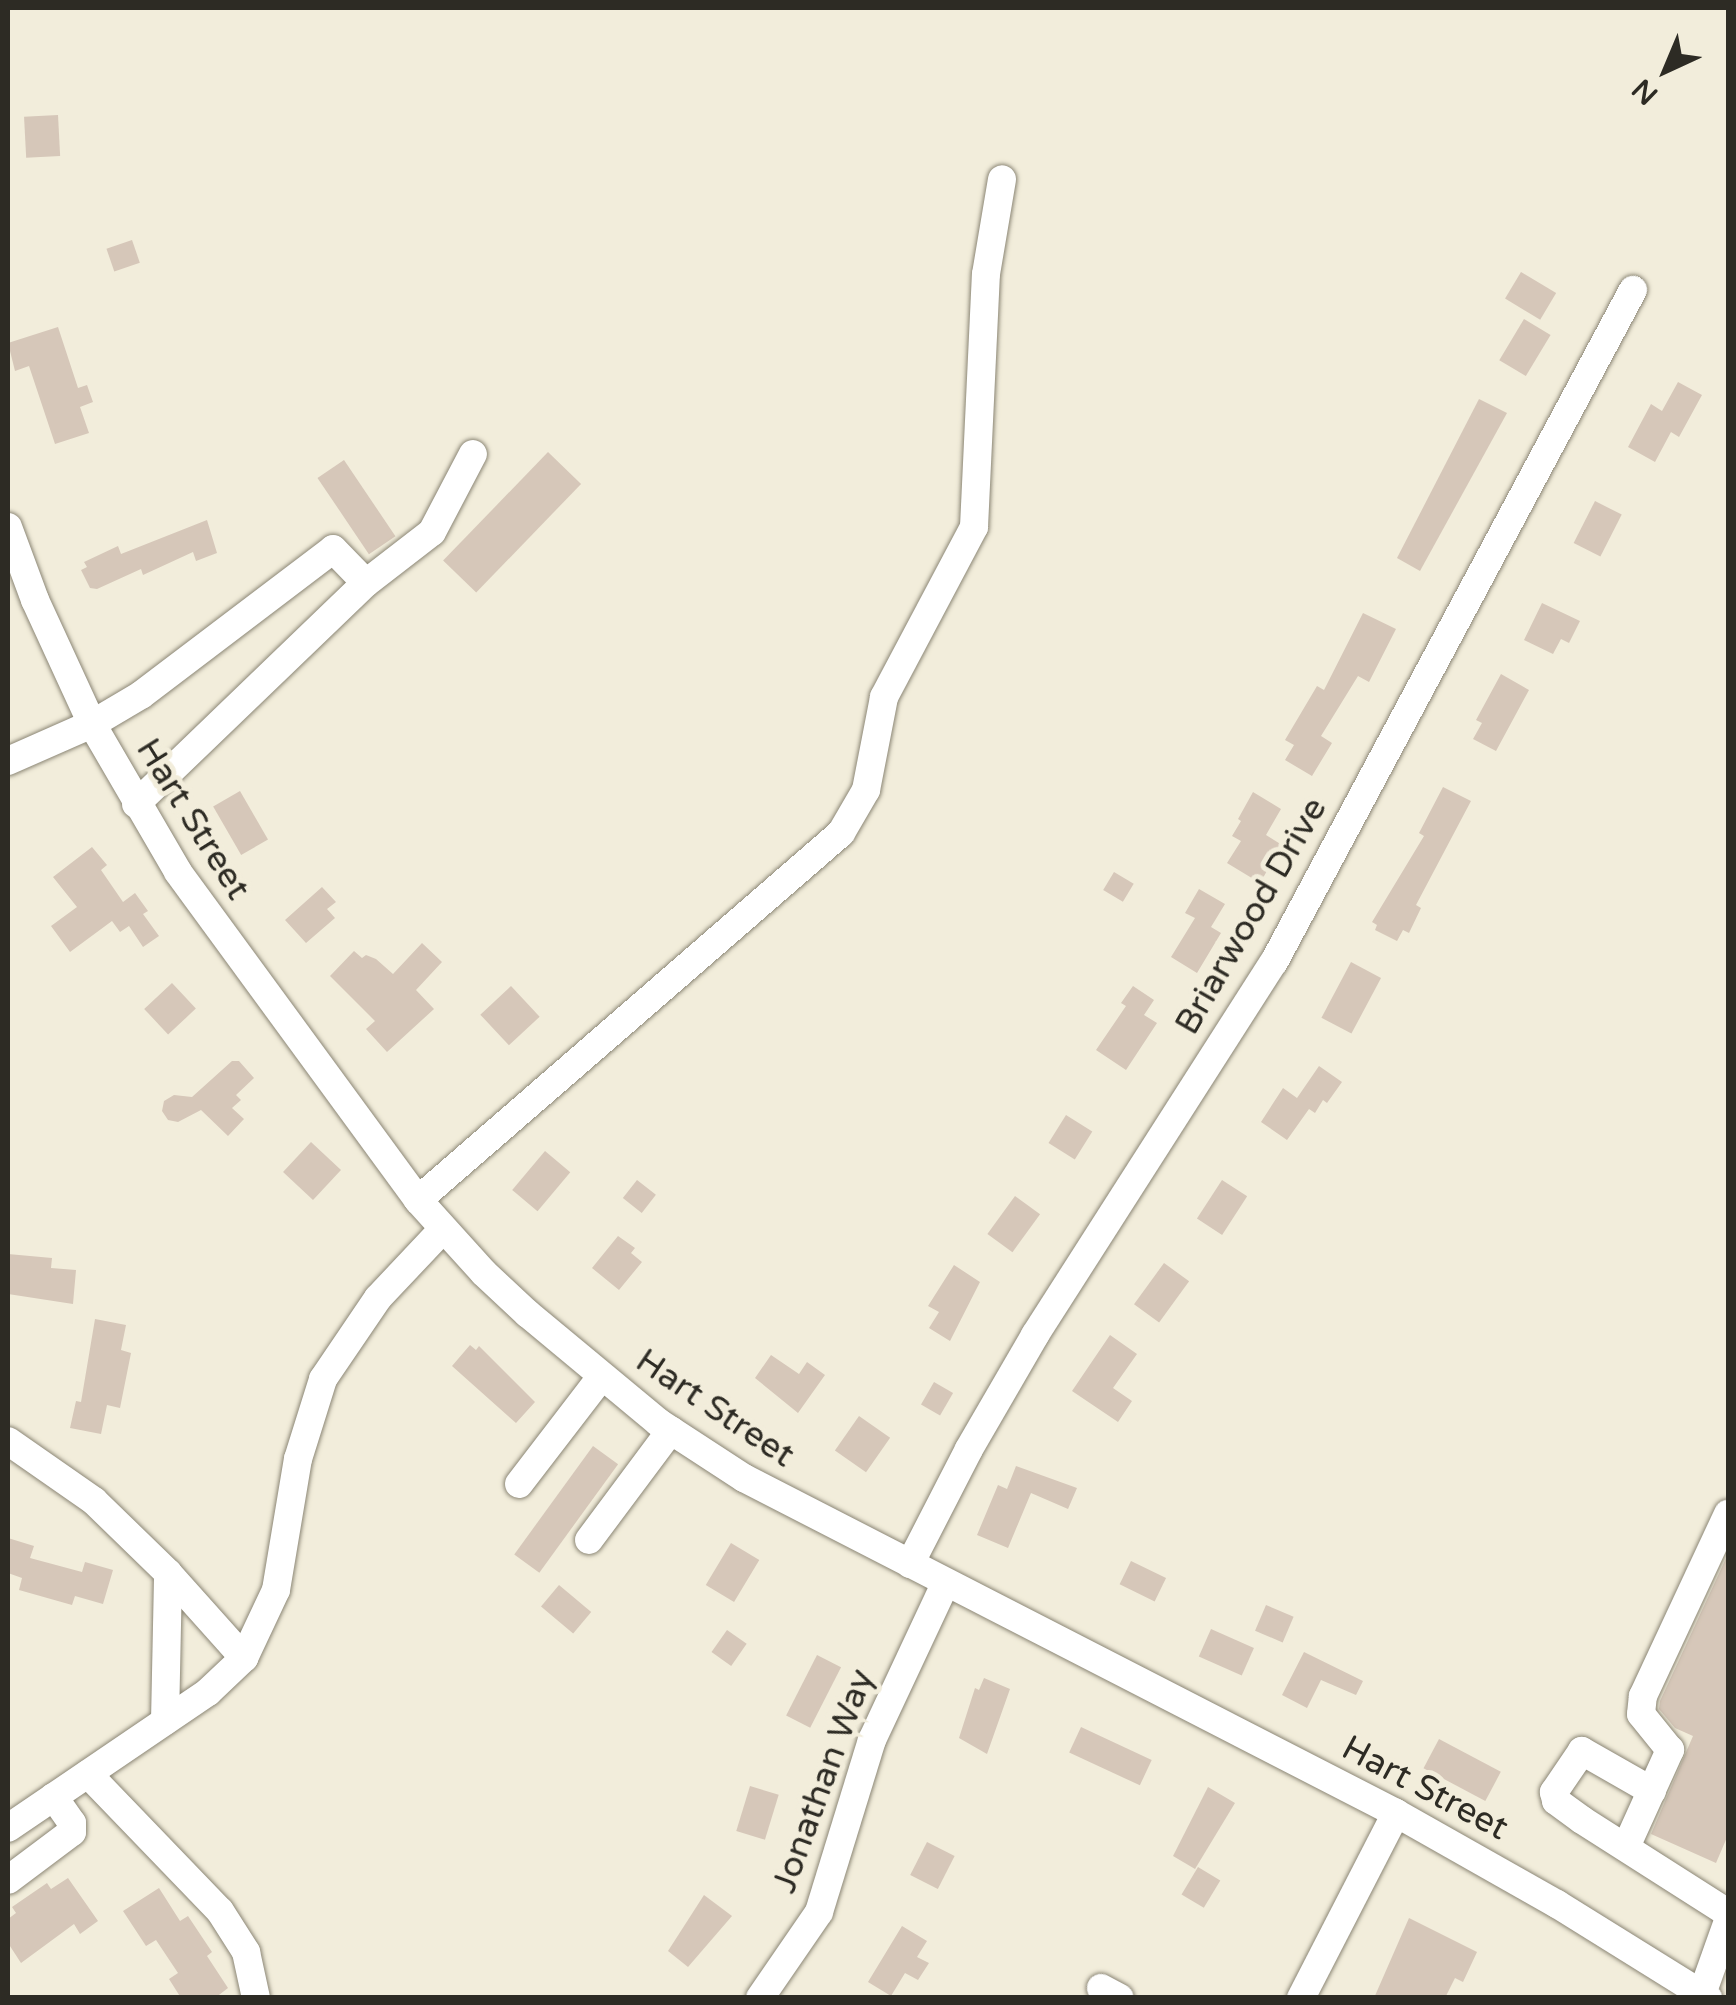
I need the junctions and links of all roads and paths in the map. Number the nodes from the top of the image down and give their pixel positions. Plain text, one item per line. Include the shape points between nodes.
1 (1002, 179) dead end
2 (1632, 290) dead end
3 (473, 454) dead end
4 (8, 527) edge
5 (366, 583) junction
6 (92, 724) junction
7 (8, 760) edge
8 (136, 804) junction
9 (418, 1200) junction
10 (442, 1230) junction
11 (602, 1376) junction
12 (671, 1430) junction
13 (8, 1440) edge
14 (519, 1484) dead end
15 (1728, 1514) edge
16 (589, 1540) dead end
17 (910, 1564) junction
18 (168, 1574) junction
19 (946, 1582) junction
20 (244, 1658) junction
21 (165, 1721) junction
22 (88, 1774) junction
23 (1652, 1791) junction
24 (54, 1797) junction
25 (1396, 1813) junction
26 (8, 1828) edge
27 (1626, 1847) junction
28 (8, 1880) edge
29 (1728, 1913) edge
30 (1728, 1921) edge
31 (1705, 1996) edge
32 (256, 1998) edge
33 (760, 1998) edge
34 (1301, 1998) edge

1 - 9 street via 986,274 974,526 884,697 866,790 841,833
2 - 17 street, Briarwood Drive via 1274,962 1035,1335
3 - 5 street via 432,532
4 - 6 street, Hart Street
5 - 6 street via 333,549 141,695
5 - 8 street
6 - 7 street
6 - 8 street, Hart Street
8 - 9 street, Hart Street via 210,920
9 - 10 street, Hart Street
10 - 11 street, Hart Street
10 - 20 street via 378,1298 323,1379 298,1459 276,1590
11 - 12 street, Hart Street
11 - 14 street
12 - 16 street
12 - 17 street, Hart Street via 744,1478
13 - 18 street via 94,1501
15 - 23 street via 1639,1706 1670,1750
17 - 19 street, Hart Street
18 - 20 street
18 - 21 street
19 - 25 street, Hart Street
19 - 33 street, Jonathan Way via 872,1740 819,1912
20 - 21 street
21 - 22 street
22 - 24 street
22 - 32 street via 220,1912 246,1952
23 - 27 street
23 - 27 street via 1582,1751 1554,1792 1569,1810
24 - 26 street
24 - 28 street via 72,1832
25 - 31 street, Hart Street
25 - 34 street
27 - 29 street
30 - 31 street

